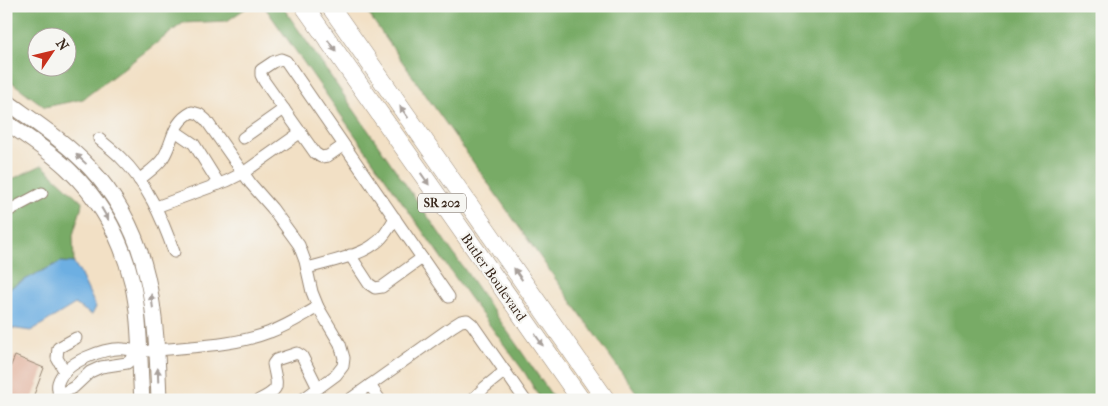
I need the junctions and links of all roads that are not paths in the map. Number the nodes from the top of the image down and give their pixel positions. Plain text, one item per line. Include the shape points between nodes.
1 (304, 6) edge
2 (330, 6) edge
3 (6, 101) edge
4 (284, 109) junction
5 (6, 122) edge
6 (175, 131) junction
7 (301, 132) junction
8 (243, 138) dead end
9 (99, 140) dead end
10 (344, 145) junction
11 (243, 173) junction
12 (139, 180) junction
13 (219, 184) junction
14 (42, 193) dead end
15 (156, 207) junction
16 (6, 212) edge
17 (396, 218) junction
18 (174, 252) dead end
19 (350, 256) junction
20 (422, 258) junction
21 (307, 268) junction
22 (449, 297) dead end
23 (318, 307) junction
24 (76, 338) dead end
25 (158, 350) junction
26 (99, 352) junction
27 (140, 352) junction
28 (102, 367) junction
29 (505, 371) junction
30 (65, 372) junction
31 (370, 385) junction
32 (318, 388) junction
33 (60, 398) edge
34 (142, 400) edge
35 (159, 400) edge
36 (259, 400) edge
37 (302, 400) edge
38 (349, 400) edge
39 (380, 400) edge
40 (472, 400) edge
41 (525, 400) edge
42 (581, 400) edge
43 (606, 400) edge

1 -> 42 highway, Butler Boulevard / SR 202
43 -> 2 highway, Butler Boulevard / SR 202
25 -> 3 main road via 145,267 135,235 119,206 100,179 66,145
4 - 7 street
4 - 8 street
4 - 10 street via 261,75 261,70 280,59 286,61
5 -> 27 main road via 69,170 109,222 123,250 132,283
6 - 11 street via 184,116 192,112 199,114
6 - 12 street via 163,158
6 - 13 street via 194,144
7 - 10 street via 321,157
7 - 11 street
9 - 12 street via 121,158
10 - 17 street
11 - 13 street
11 - 21 street via 299,246
12 - 15 street
13 - 15 street
14 - 16 street
15 - 18 street
17 - 19 street via 373,246
17 - 20 street
19 - 20 street via 375,288
19 - 21 street
20 - 22 street
21 - 23 street
23 - 25 street via 270,332 244,340
23 - 32 street via 340,344 344,358 336,375
24 - 30 street via 58,348 57,358
25 - 27 street
35 -> 25 main road
26 - 27 street via 123,348
26 - 28 street
26 - 30 street
27 - 28 street via 127,363
27 - 34 main road
28 - 33 street via 90,372
29 - 31 street via 467,320 453,326
29 - 40 street
29 - 41 street
30 - 33 street via 58,384
31 - 38 street
31 - 39 street
32 - 36 street via 302,356 297,353 276,360 273,364 276,390
32 - 37 street

